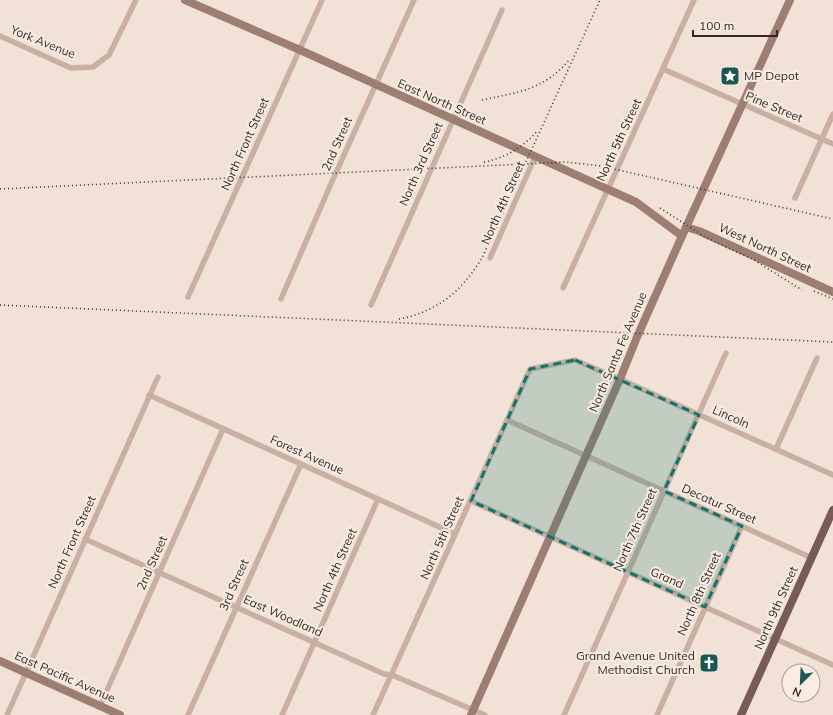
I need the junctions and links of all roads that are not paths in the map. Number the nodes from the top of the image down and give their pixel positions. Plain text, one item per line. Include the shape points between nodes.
1 (136, 0) edge
2 (185, 0) edge
3 (322, 0) edge
4 (414, 0) edge
5 (694, 0) edge
6 (790, 0) edge
7 (502, 10) dead end
8 (0, 36) edge
9 (300, 50) junction
10 (663, 69) junction
11 (376, 85) junction
12 (742, 105) junction
13 (833, 114) edge
14 (453, 120) junction
15 (822, 139) junction
16 (833, 144) edge
17 (535, 157) junction
18 (608, 190) junction
19 (795, 198) dead end
20 (686, 227) junction
21 (682, 236) junction
22 (490, 258) dead end
23 (563, 288) dead end
24 (833, 292) edge
25 (188, 297) dead end
26 (281, 299) dead end
27 (371, 305) dead end
28 (726, 353) dead end
29 (817, 358) dead end
30 (530, 369) joint
31 (158, 377) dead end
32 (620, 379) junction
33 (150, 395) junction
34 (699, 414) junction
35 (507, 420) junction
36 (223, 429) junction
37 (776, 449) junction
38 (586, 456) junction
39 (300, 464) junction
40 (833, 475) edge
41 (664, 491) junction
42 (378, 499) junction
43 (471, 501) junction
44 (833, 510) edge
45 (742, 526) junction
46 (455, 534) junction
47 (550, 537) junction
48 (85, 539) junction
49 (812, 558) junction
50 (159, 572) junction
51 (628, 572) junction
52 (236, 607) junction
53 (705, 608) junction
54 (776, 639) junction
55 (315, 643) junction
56 (0, 661) edge
57 (833, 665) edge
58 (26, 673) junction
59 (392, 675) junction
60 (100, 706) junction
61 (472, 713) edge
62 (7, 715) edge
63 (120, 715) edge
64 (188, 715) edge
65 (282, 715) edge
66 (373, 715) edge
67 (485, 715) edge
68 (564, 715) edge
69 (658, 715) edge
70 (741, 715) edge

1 - 8 street, York Avenue via 109,55 93,67 71,68
2 - 9 main road, East North Street
3 - 9 street, North Front Street
4 - 11 street, 2nd Street
5 - 10 street, North 5th Street
6 - 12 main road, North Santa Fe Avenue
7 - 14 street, North 3rd Street
9 - 11 main road, East North Street
9 - 25 street, North Front Street
10 - 12 street, Pine Street
10 - 18 street, North 5th Street
11 - 14 main road, East North Street
11 - 26 street, 2nd Street
12 - 15 street, Pine Street
12 - 20 main road, North Santa Fe Avenue
13 - 15 street
14 - 17 main road, East North Street
14 - 27 street, North 3rd Street
15 - 16 street, Pine Street
15 - 19 street
17 - 18 main road, East North Street
17 - 22 street, North 4th Street
18 - 21 main road, East North Street via 636,202
18 - 23 street, North 5th Street
20 - 21 main road, North Santa Fe Avenue
20 - 24 main road, West North Street
21 - 32 main road, North Santa Fe Avenue
28 - 34 street, North 7th Street
29 - 37 street
30 - 32 street, Lincoln via 575,360
30 - 35 street, North 5th Street
31 - 33 street, North Front Street
32 - 34 street, Lincoln
32 - 38 main road, North Santa Fe Avenue
33 - 36 street, Forest Avenue
33 - 48 street, North Front Street
34 - 37 street, Lincoln
34 - 41 street, North 7th Street
35 - 38 street, Decatur Street
35 - 43 street, North 5th Street
36 - 39 street, Forest Avenue
36 - 50 street, 2nd Street
37 - 40 street, Lincoln
38 - 41 street, Decatur Street
38 - 47 main road, North Santa Fe Avenue
39 - 42 street, Forest Avenue
39 - 52 street, 3rd Street
41 - 45 street, Decatur Street
41 - 51 street, North 7th Street
42 - 46 street, Forest Avenue
42 - 55 street, North 4th Street
43 - 46 street, North 5th Street
43 - 47 street, Grand
44 - 49 main road, North 9th Street
45 - 49 street, Decatur Street
45 - 53 street, North 8th Street
46 - 59 street, North 5th Street
47 - 51 street, Grand
47 - 61 main road, North Santa Fe Avenue
48 - 50 street, East Woodland
48 - 58 street, North Front Street
49 - 54 main road, North 9th Street
50 - 52 street, East Woodland
50 - 60 street, 2nd Street
51 - 53 street, Grand
51 - 68 street, North 7th Street
52 - 55 street, East Woodland
52 - 64 street, 3rd Street
53 - 54 street, Grand
53 - 69 street, North 8th Street
54 - 57 street, Grand
54 - 70 main road, North 9th Street
55 - 59 street, East Woodland via 384,674
55 - 65 street, North 4th Street
56 - 58 main road, East Pacific Avenue
58 - 60 main road, East Pacific Avenue
58 - 62 street, North Front Street
59 - 61 street, East Woodland
59 - 66 street, North 5th Street
60 - 63 main road, East Pacific Avenue
61 - 67 street, East Woodland

